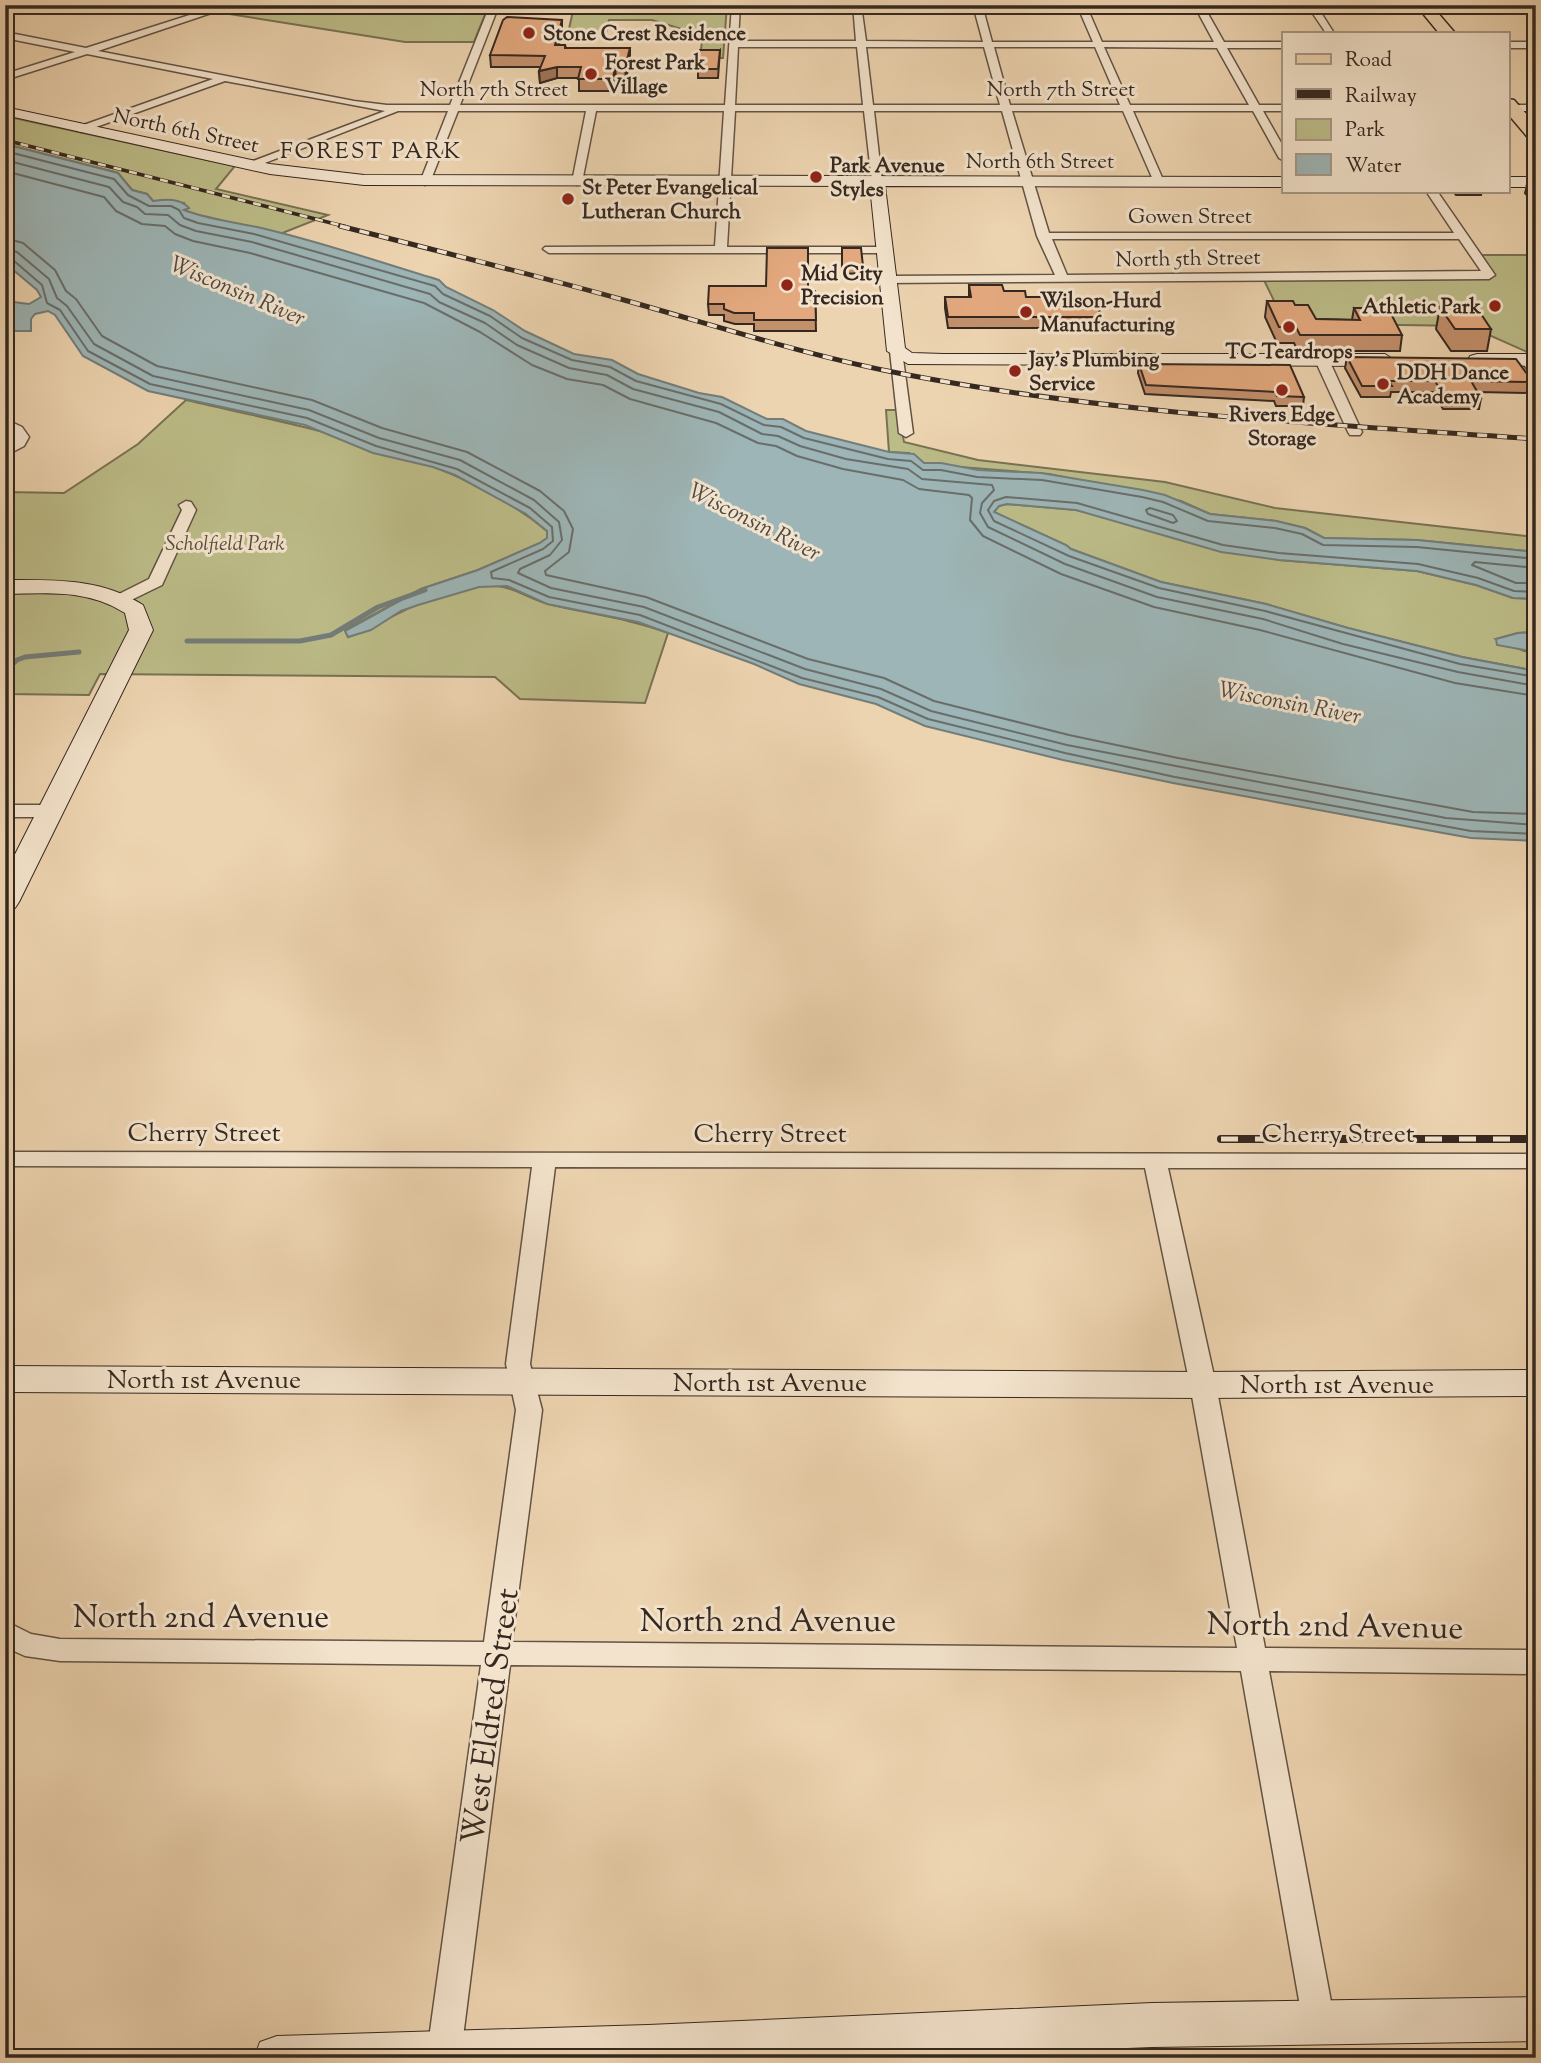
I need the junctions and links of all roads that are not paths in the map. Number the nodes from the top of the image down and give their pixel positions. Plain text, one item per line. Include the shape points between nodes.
1 (228, 5) edge
2 (495, 5) edge
3 (736, 5) edge
4 (857, 5) edge
5 (977, 5) edge
6 (1081, 5) edge
7 (1198, 5) edge
8 (1311, 5) edge
9 (1423, 5) edge
10 (1329, 32) edge
11 (1446, 32) edge
12 (5, 35) edge
13 (734, 44) junction
14 (862, 44) junction
15 (987, 44) junction
16 (1097, 45) junction
17 (1221, 45) junction
18 (1282, 45) edge
19 (1510, 45) edge
20 (1535, 45) edge
21 (87, 51) junction
22 (5, 76) edge
23 (224, 79) junction
24 (1510, 107) edge
25 (400, 108) junction
26 (454, 108) junction
27 (592, 108) junction
28 (730, 108) junction
29 (869, 108) junction
30 (1004, 108) junction
31 (1125, 108) junction
32 (1255, 108) junction
33 (1282, 108) edge
34 (1510, 108) edge
35 (1536, 108) edge
36 (5, 111) edge
37 (82, 129) junction
38 (1536, 136) edge
39 (1282, 155) edge
40 (251, 166) junction
41 (425, 182) junction
42 (577, 182) junction
43 (727, 182) junction
44 (877, 182) junction
45 (1026, 182) junction
46 (1159, 182) junction
47 (1282, 182) edge
48 (1510, 182) edge
49 (1536, 182) edge
50 (1433, 192) edge
51 (1043, 236) junction
52 (1463, 236) junction
53 (549, 249) dead end
54 (722, 251) junction
55 (884, 251) junction
56 (1062, 278) junction
57 (887, 280) junction
58 (896, 351) junction
59 (1322, 360) junction
60 (1405, 360) edge
61 (1457, 360) edge
62 (1533, 364) edge
63 (5, 423) edge
64 (1355, 432) dead end
65 (906, 433) dead end
66 (5, 452) edge
67 (186, 505) dead end
68 (5, 587) edge
69 (119, 600) junction
70 (5, 811) edge
71 (50, 811) junction
72 (5, 902) edge
73 (5, 1159) edge
74 (1155, 1160) junction
75 (544, 1161) junction
76 (1536, 1161) edge
77 (5, 1379) edge
78 (521, 1381) junction
79 (1536, 1383) edge
80 (1203, 1385) junction
81 (5, 1632) edge
82 (498, 1653) junction
83 (1253, 1659) junction
84 (1536, 1662) edge
85 (1536, 2019) edge
86 (1319, 2023) junction
87 (434, 2054) edge
88 (277, 2058) edge

1 - 21 street
2 - 26 street
3 - 13 street
4 - 14 street
5 - 15 street
6 - 16 street
7 - 17 street
8 - 10 street
9 - 11 main road
12 - 21 street, North 7th Street
13 - 14 street
13 - 28 street
14 - 15 street
14 - 29 street
15 - 16 street
15 - 30 street
16 - 17 street
16 - 31 street
17 - 18 street
17 - 32 street
19 - 20 street
21 - 22 street
21 - 23 street, North 7th Street
23 - 25 street, North 7th Street via 364,106
23 - 37 street
24 - 35 street
25 - 26 street, North 7th Street
25 - 40 street
26 - 27 street, North 7th Street
26 - 41 street
27 - 28 street, North 7th Street
27 - 42 street
28 - 29 street, North 7th Street
28 - 43 street
29 - 30 street, North 7th Street
29 - 44 street
30 - 31 street, North 7th Street
30 - 45 street
31 - 32 street, North 7th Street
31 - 46 street
32 - 33 street, North 7th Street
32 - 39 street
34 - 38 main road
36 - 37 street, North 6th Street
37 - 40 street, North 6th Street
40 - 41 street, North 6th Street via 337,178
41 - 42 street, North 6th Street
42 - 43 street, North 6th Street
43 - 44 street, North 6th Street
43 - 54 street
44 - 45 street, North 6th Street
44 - 55 street
45 - 46 street, North 6th Street
45 - 51 street
46 - 47 street, North 6th Street
48 - 49 street
50 - 52 street
51 - 52 street, Gowen Street
51 - 56 street
52 - 56 street, North 5th Street via 1489,275
53 - 54 street
54 - 55 street
55 - 57 street
56 - 57 street, North 5th Street
57 - 58 street
58 - 59 street via 925,360
58 - 65 street
59 - 60 street
59 - 64 street
61 - 62 street
63 - 66 street via 22,438
67 - 69 street via 189,510 156,582
68 - 69 street via 83,588
69 - 71 street via 135,610 141,631
70 - 71 street
71 - 72 street
73 - 75 street, Cherry Street
74 - 75 street, Cherry Street
74 - 76 street, Cherry Street
74 - 80 street
75 - 78 street, West Eldred Street via 518,1364
77 - 78 street, North 1st Avenue
78 - 80 street, North 1st Avenue
78 - 82 street, West Eldred Street via 529,1410
79 - 80 street, North 1st Avenue
80 - 83 street
81 - 82 street, North 2nd Avenue via 25,1645 60,1650
82 - 83 street, North 2nd Avenue
82 - 87 street, West Eldred Street
83 - 84 street, North 2nd Avenue
83 - 86 street
85 - 86 street
86 - 87 street via 1152,2025
87 - 88 street

